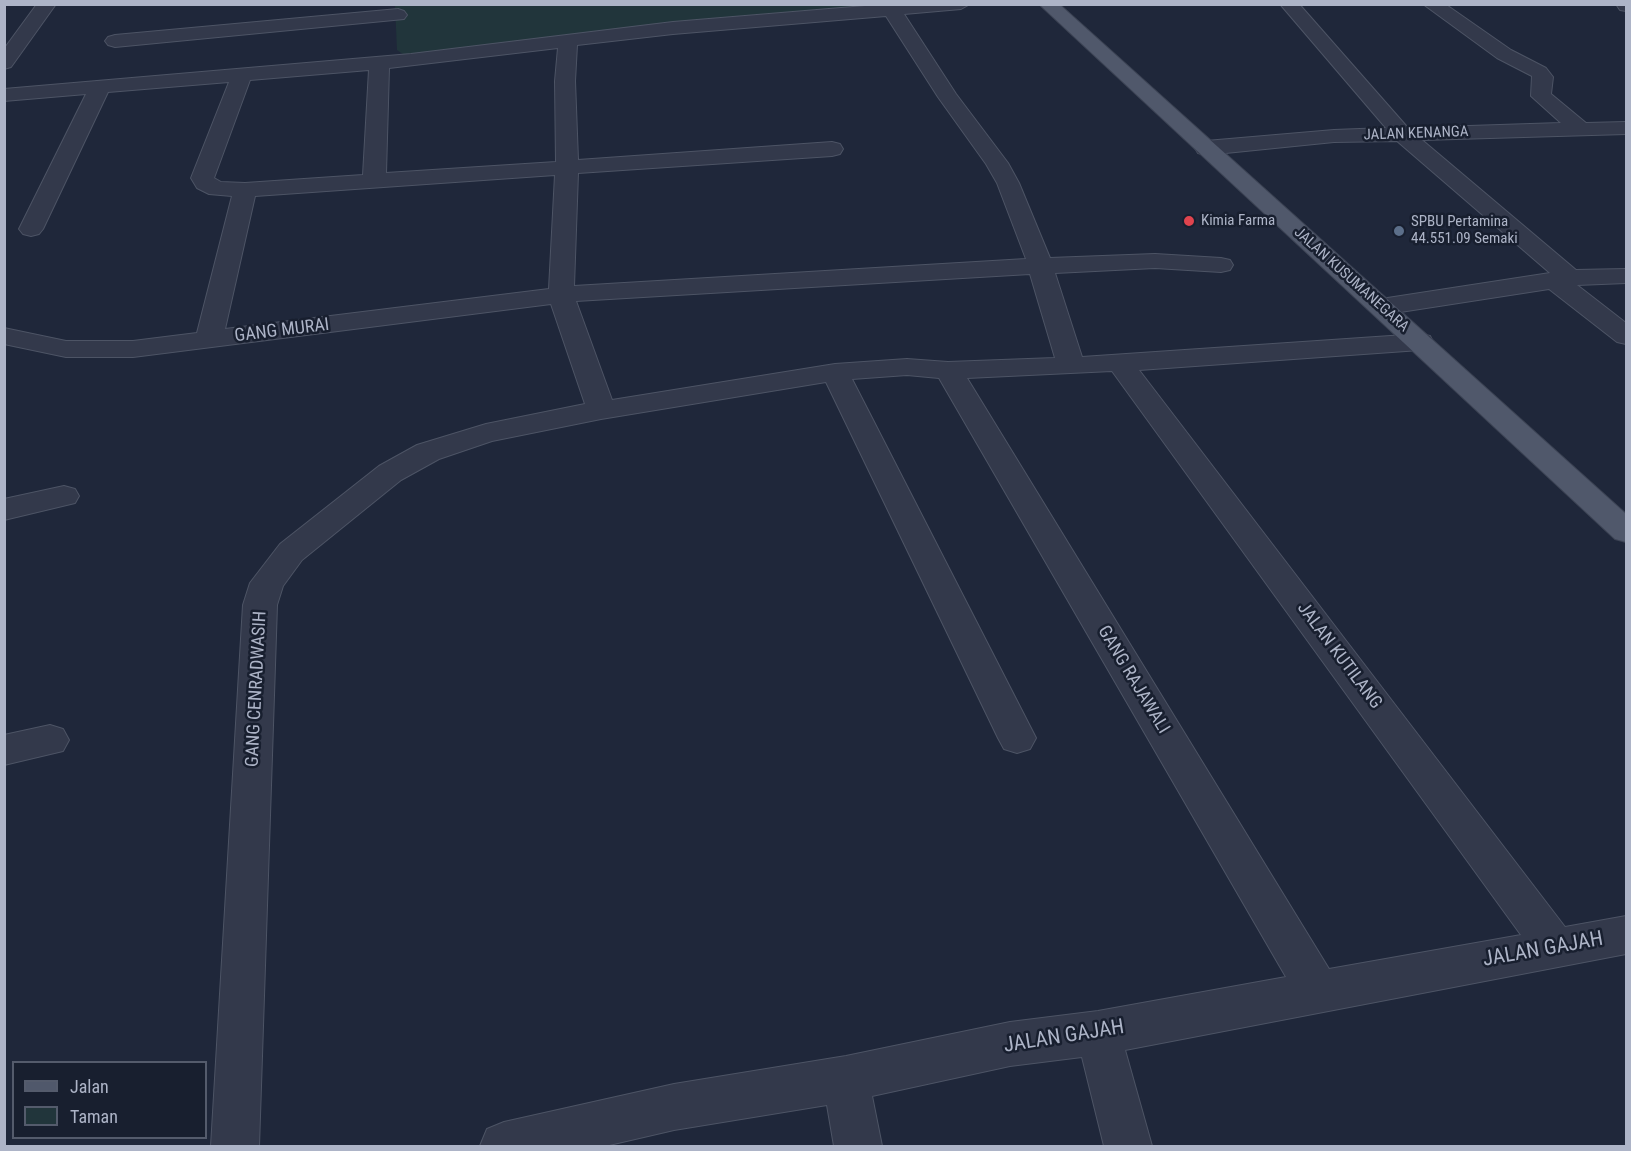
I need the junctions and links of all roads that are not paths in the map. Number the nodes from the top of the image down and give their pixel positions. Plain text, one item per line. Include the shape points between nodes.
1 (47, 4) edge
2 (960, 4) edge
3 (1048, 4) edge
4 (1289, 4) edge
5 (1432, 4) edge
6 (397, 10) edge
7 (892, 10) junction
8 (14, 21) dead end
9 (35, 21) junction
10 (115, 41) dead end
11 (568, 41) junction
12 (411, 60) junction
13 (4, 63) edge
14 (378, 63) junction
15 (242, 75) junction
16 (100, 87) junction
17 (4, 96) edge
18 (1579, 128) junction
19 (1626, 128) edge
20 (1403, 135) junction
21 (1206, 148) junction
22 (832, 149) dead end
23 (567, 166) junction
24 (374, 180) junction
25 (245, 190) junction
26 (31, 229) dead end
27 (1221, 266) dead end
28 (1041, 267) junction
29 (1626, 276) edge
30 (1562, 279) junction
31 (561, 295) junction
32 (1381, 307) junction
33 (4, 336) edge
34 (1626, 336) edge
35 (209, 340) junction
36 (1420, 342) junction
37 (1121, 364) junction
38 (1071, 366) junction
39 (948, 370) junction
40 (835, 372) junction
41 (601, 410) junction
42 (64, 496) dead end
43 (4, 510) edge
44 (1626, 531) edge
45 (1017, 738) dead end
46 (50, 740) dead end
47 (4, 750) edge
48 (1626, 935) edge
49 (1556, 948) junction
50 (1317, 992) junction
51 (1098, 1033) junction
52 (846, 1079) junction
53 (235, 1146) edge
54 (504, 1146) edge
55 (858, 1146) edge
56 (1128, 1146) edge

1 - 9 street
2 - 7 street
3 - 21 main road, JALAN KUSUMANEGARA
4 - 20 street
5 - 18 street via 1504,54 1539,72 1543,77 1541,96
6 - 10 street
6 - 12 street
7 - 11 street
7 - 28 street via 948,97 997,163
8 - 9 street
9 - 13 street
11 - 12 street
11 - 23 street
12 - 14 street
14 - 15 street
14 - 24 street
15 - 16 street
15 - 25 street via 202,178 209,186
16 - 17 street
16 - 26 street
18 - 19 street, JALAN KENANGA
18 - 20 street, JALAN KENANGA
20 - 21 street, JALAN KENANGA via 1334,136
20 - 30 street
21 - 32 main road, JALAN KUSUMANEGARA
22 - 23 street
23 - 24 street
23 - 31 street
24 - 25 street
25 - 35 street
27 - 28 street, GANG MURAI via 1155,261
28 - 31 street, GANG MURAI
28 - 38 street
29 - 30 street
30 - 32 street
30 - 34 street
31 - 35 street, GANG MURAI
31 - 41 street
32 - 36 main road, JALAN KUSUMANEGARA
33 - 35 street, GANG MURAI via 66,349 97,350
36 - 37 street, GANG CENRADWASIH
36 - 44 main road, JALAN KUSUMANEGARA
37 - 38 street, GANG CENRADWASIH
37 - 49 street, JALAN KUTILANG
38 - 39 street, GANG CENRADWASIH
39 - 40 street, GANG CENRADWASIH via 907,367
39 - 50 street, GANG RAJAWALI
40 - 41 street, GANG CENRADWASIH
40 - 45 street
41 - 53 street, GANG CENRADWASIH via 486,433 420,456 390,473 318,529 291,552 267,583 261,605
42 - 43 street
46 - 47 street
48 - 49 street, JALAN GAJAH
49 - 50 street, JALAN GAJAH
50 - 51 street, JALAN GAJAH
51 - 52 street, JALAN GAJAH via 1010,1044
51 - 56 street
52 - 54 street, JALAN GAJAH via 674,1107
52 - 55 street

